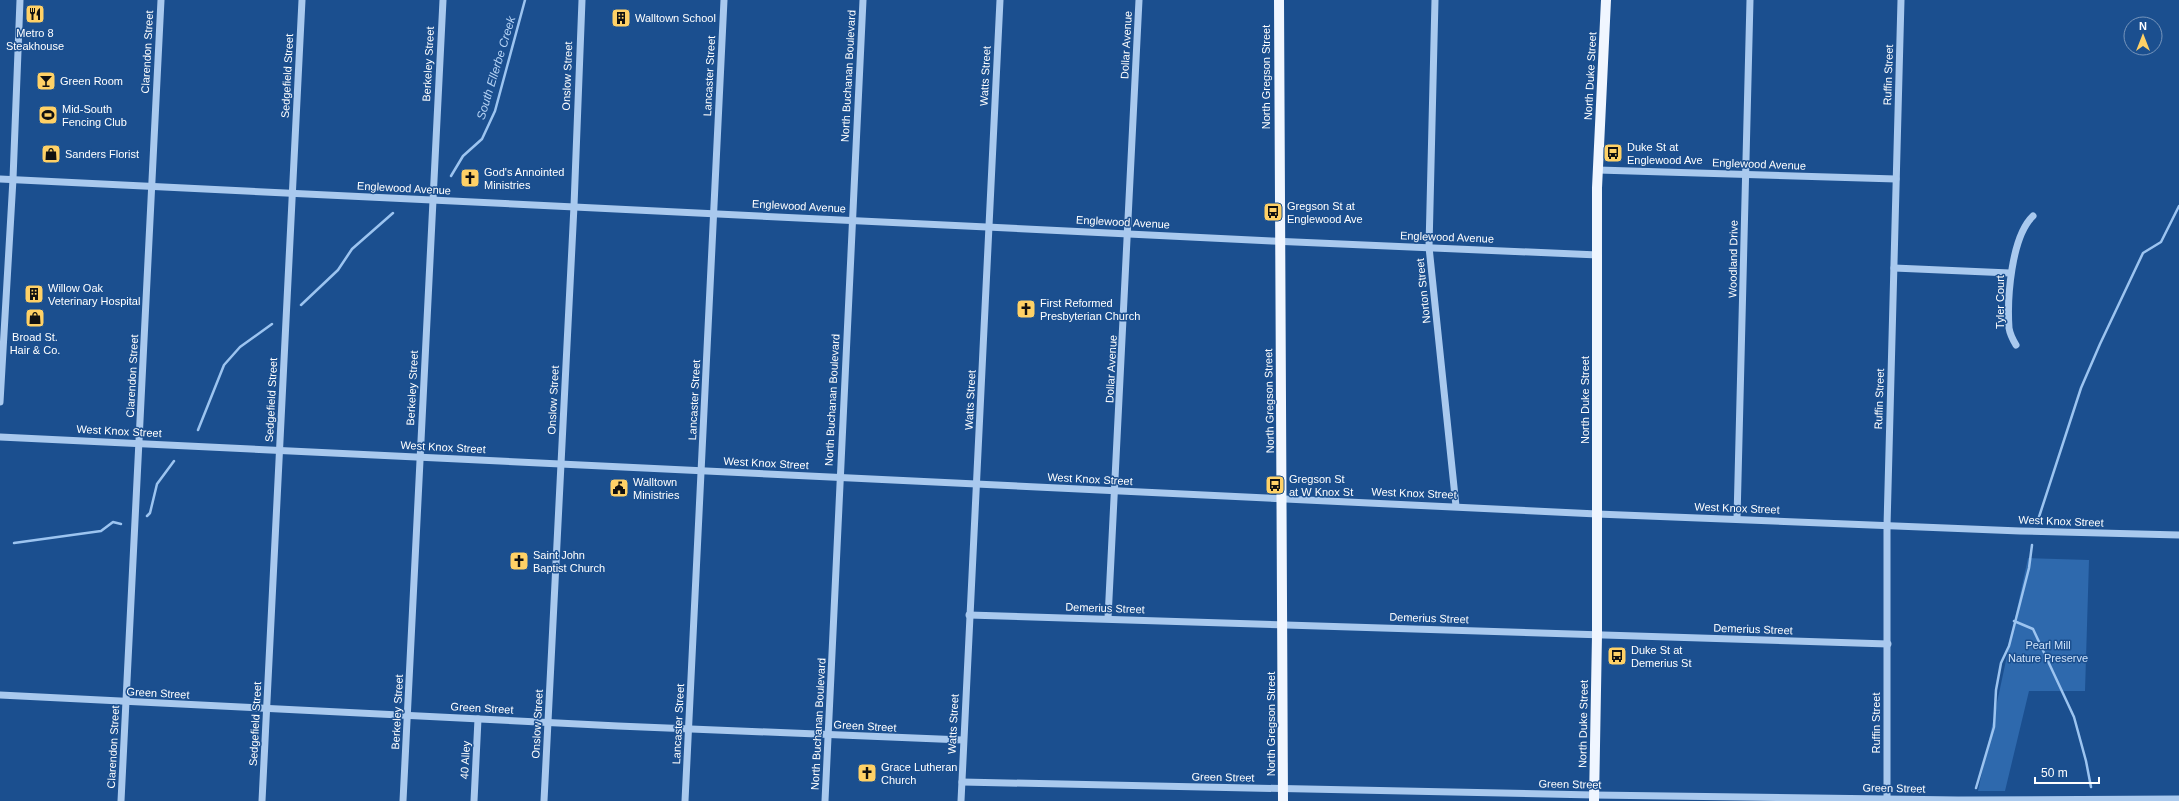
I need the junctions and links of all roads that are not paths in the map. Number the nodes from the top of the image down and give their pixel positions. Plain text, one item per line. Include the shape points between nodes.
1 (20, 0) edge
2 (161, 0) edge
3 (302, 0) edge
4 (443, 0) edge
5 (582, 0) edge
6 (724, 0) edge
7 (863, 0) edge
8 (1000, 0) edge
9 (1139, 0) edge
10 (1279, 0) edge
11 (1435, 0) edge
12 (1606, 0) edge
13 (1750, 0) edge
14 (1900, 0) edge
15 (1598, 170) junction
16 (1746, 174) junction
17 (0, 179) edge
18 (13, 179) junction
19 (1896, 179) junction
20 (152, 186) junction
21 (292, 193) junction
22 (432, 200) junction
23 (574, 206) junction
24 (714, 212) junction
25 (2033, 216) dead end
26 (852, 219) junction
27 (989, 226) junction
28 (1128, 234) junction
29 (1280, 241) junction
30 (1429, 247) junction
31 (1598, 255) junction
32 (1894, 268) junction
33 (2010, 273) junction
34 (2016, 345) dead end
35 (0, 402) edge
36 (0, 437) edge
37 (140, 443) junction
38 (280, 450) junction
39 (420, 457) junction
40 (561, 464) junction
41 (701, 470) junction
42 (840, 477) junction
43 (976, 484) junction
44 (1115, 492) junction
45 (1282, 499) junction
46 (1456, 506) junction
47 (1597, 514) junction
48 (1737, 519) junction
49 (1886, 526) junction
50 (2179, 535) edge
51 (969, 615) junction
52 (1108, 618) junction
53 (1283, 625) junction
54 (1597, 635) junction
55 (1888, 644) junction
56 (0, 695) edge
57 (126, 702) junction
58 (267, 709) junction
59 (408, 716) junction
60 (478, 719) junction
61 (548, 722) junction
62 (689, 729) junction
63 (829, 735) junction
64 (963, 740) junction
65 (962, 782) junction
66 (1283, 790) junction
67 (1594, 798) edge
68 (1887, 799) junction
69 (2179, 799) edge
70 (2001, 800) edge
71 (121, 801) edge
72 (262, 801) edge
73 (403, 801) edge
74 (474, 801) edge
75 (544, 801) edge
76 (685, 801) edge
77 (825, 801) edge
78 (961, 801) edge
79 (1283, 801) edge

1 - 18 street
2 - 20 street, Clarendon Street
3 - 21 street, Sedgefield Street
4 - 22 street, Berkeley Street
5 - 23 street, Onslow Street
6 - 24 street, Lancaster Street
7 - 26 street, North Buchanan Boulevard
8 - 27 street, Watts Street
9 - 28 street, Dollar Avenue
10 - 29 main road, North Gregson Street
11 - 30 street, Norton Street
12 - 15 main road, North Duke Street
13 - 16 street, Woodland Drive
14 - 19 street, Ruffin Street
15 - 16 street, Englewood Avenue
15 - 31 main road, North Duke Street
16 - 19 street, Englewood Avenue
16 - 48 street, Woodland Drive
17 - 18 street, Englewood Avenue
18 - 20 street, Englewood Avenue
18 - 35 street
19 - 32 street, Ruffin Street
20 - 21 street, Englewood Avenue
20 - 37 street, Clarendon Street
21 - 22 street, Englewood Avenue
21 - 38 street, Sedgefield Street
22 - 23 street, Englewood Avenue
22 - 39 street, Berkeley Street
23 - 24 street, Englewood Avenue
23 - 40 street, Onslow Street
24 - 26 street, Englewood Avenue
24 - 41 street, Lancaster Street
25 - 33 street, Tyler Court via 2023,231
26 - 27 street, Englewood Avenue
26 - 42 street, North Buchanan Boulevard
27 - 28 street, Englewood Avenue
27 - 43 street, Watts Street
28 - 29 street, Englewood Avenue
28 - 44 street, Dollar Avenue
29 - 30 street, Englewood Avenue
29 - 45 main road, North Gregson Street
30 - 31 street, Englewood Avenue
30 - 46 street, Norton Street
31 - 47 main road, North Duke Street
32 - 33 street
32 - 49 street, Ruffin Street
33 - 34 street, Tyler Court via 2009,328
36 - 37 street, West Knox Street
37 - 38 street, West Knox Street
37 - 57 street, Clarendon Street
38 - 39 street, West Knox Street
38 - 58 street, Sedgefield Street
39 - 40 street, West Knox Street
39 - 59 street, Berkeley Street
40 - 41 street, West Knox Street
40 - 61 street, Onslow Street
41 - 42 street, West Knox Street
41 - 62 street, Lancaster Street
42 - 43 street, West Knox Street
42 - 63 street, North Buchanan Boulevard
43 - 44 street, West Knox Street
43 - 51 street, Watts Street
44 - 45 street, West Knox Street
44 - 52 street, Dollar Avenue
45 - 46 street, West Knox Street
45 - 53 main road, North Gregson Street
46 - 47 street, West Knox Street
47 - 48 street, West Knox Street
47 - 54 main road, North Duke Street
48 - 49 street, West Knox Street
49 - 50 street, West Knox Street
49 - 55 street, Ruffin Street
51 - 52 street, Demerius Street
51 - 64 street, Watts Street
52 - 53 street, Demerius Street
53 - 54 street, Demerius Street
53 - 66 main road, North Gregson Street
54 - 55 street, Demerius Street
54 - 67 main road, North Duke Street
55 - 68 street, Ruffin Street
56 - 57 street, Green Street
57 - 58 street, Green Street
57 - 71 street, Clarendon Street
58 - 59 street, Green Street
58 - 72 street, Sedgefield Street
59 - 60 street, Green Street
59 - 73 street, Berkeley Street
60 - 61 street, Green Street
60 - 74 street, 40 Alley
61 - 62 street, Green Street
61 - 75 street, Onslow Street
62 - 63 street, Green Street
62 - 76 street, Lancaster Street
63 - 64 street, Green Street
63 - 77 street, North Buchanan Boulevard
64 - 65 street, Watts Street
65 - 66 street, Green Street
65 - 78 street, Watts Street
66 - 67 street, Green Street
66 - 79 main road, North Gregson Street
67 - 68 street, Green Street
68 - 70 street, Green Street
69 - 70 street, Green Street

